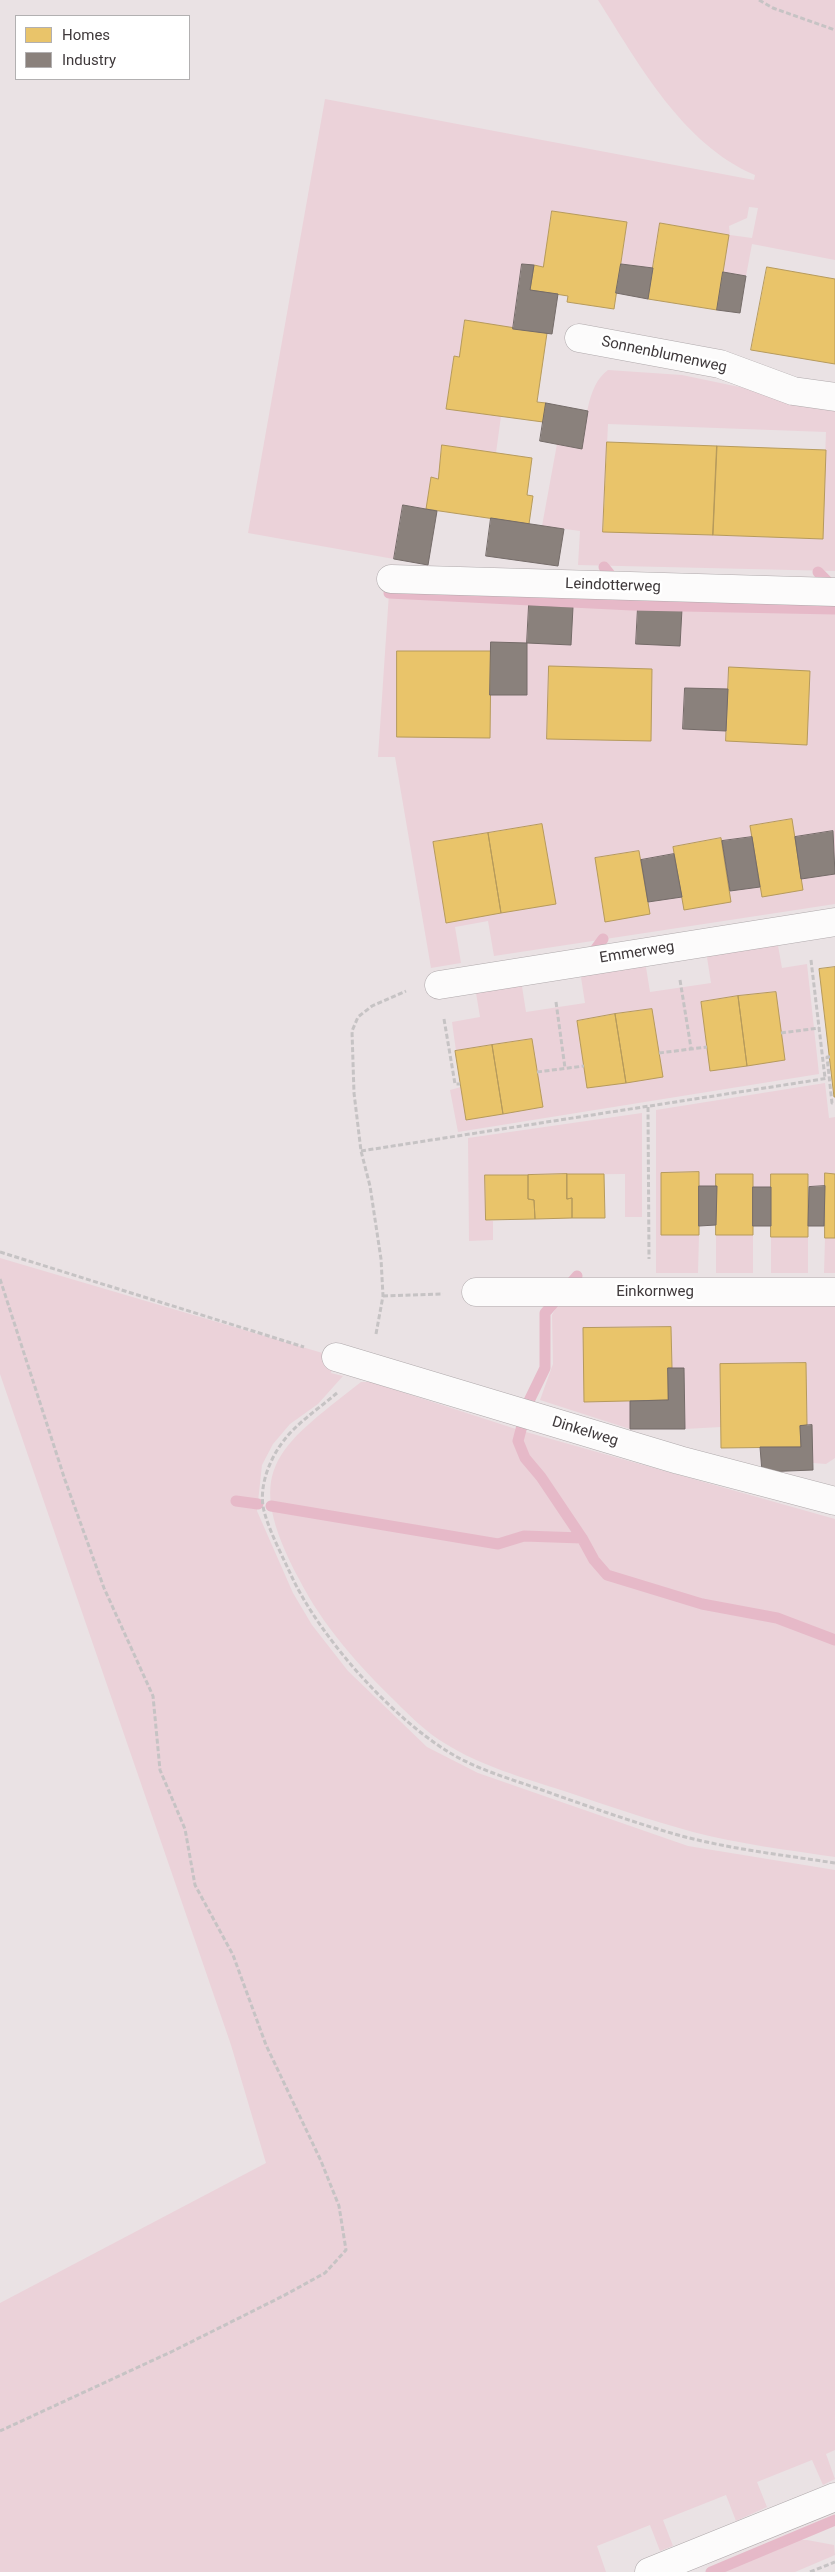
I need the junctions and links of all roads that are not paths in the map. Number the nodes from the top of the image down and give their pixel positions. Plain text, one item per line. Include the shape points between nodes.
1 (579, 338) dead end
2 (835, 397) edge
3 (391, 579) dead end
4 (835, 592) edge
5 (835, 922) edge
6 (439, 985) road end
7 (476, 1292) road end
8 (835, 1292) edge
9 (336, 1357) road end
10 (835, 1501) edge
11 (835, 2497) edge
12 (649, 2572) edge

1 - 2 street, Sonnenblumenweg via 720,364 793,391
3 - 4 street, Leindotterweg
5 - 6 street, Emmerweg
7 - 8 street, Einkornweg
9 - 10 street, Dinkelweg via 679,1460
11 - 12 street

